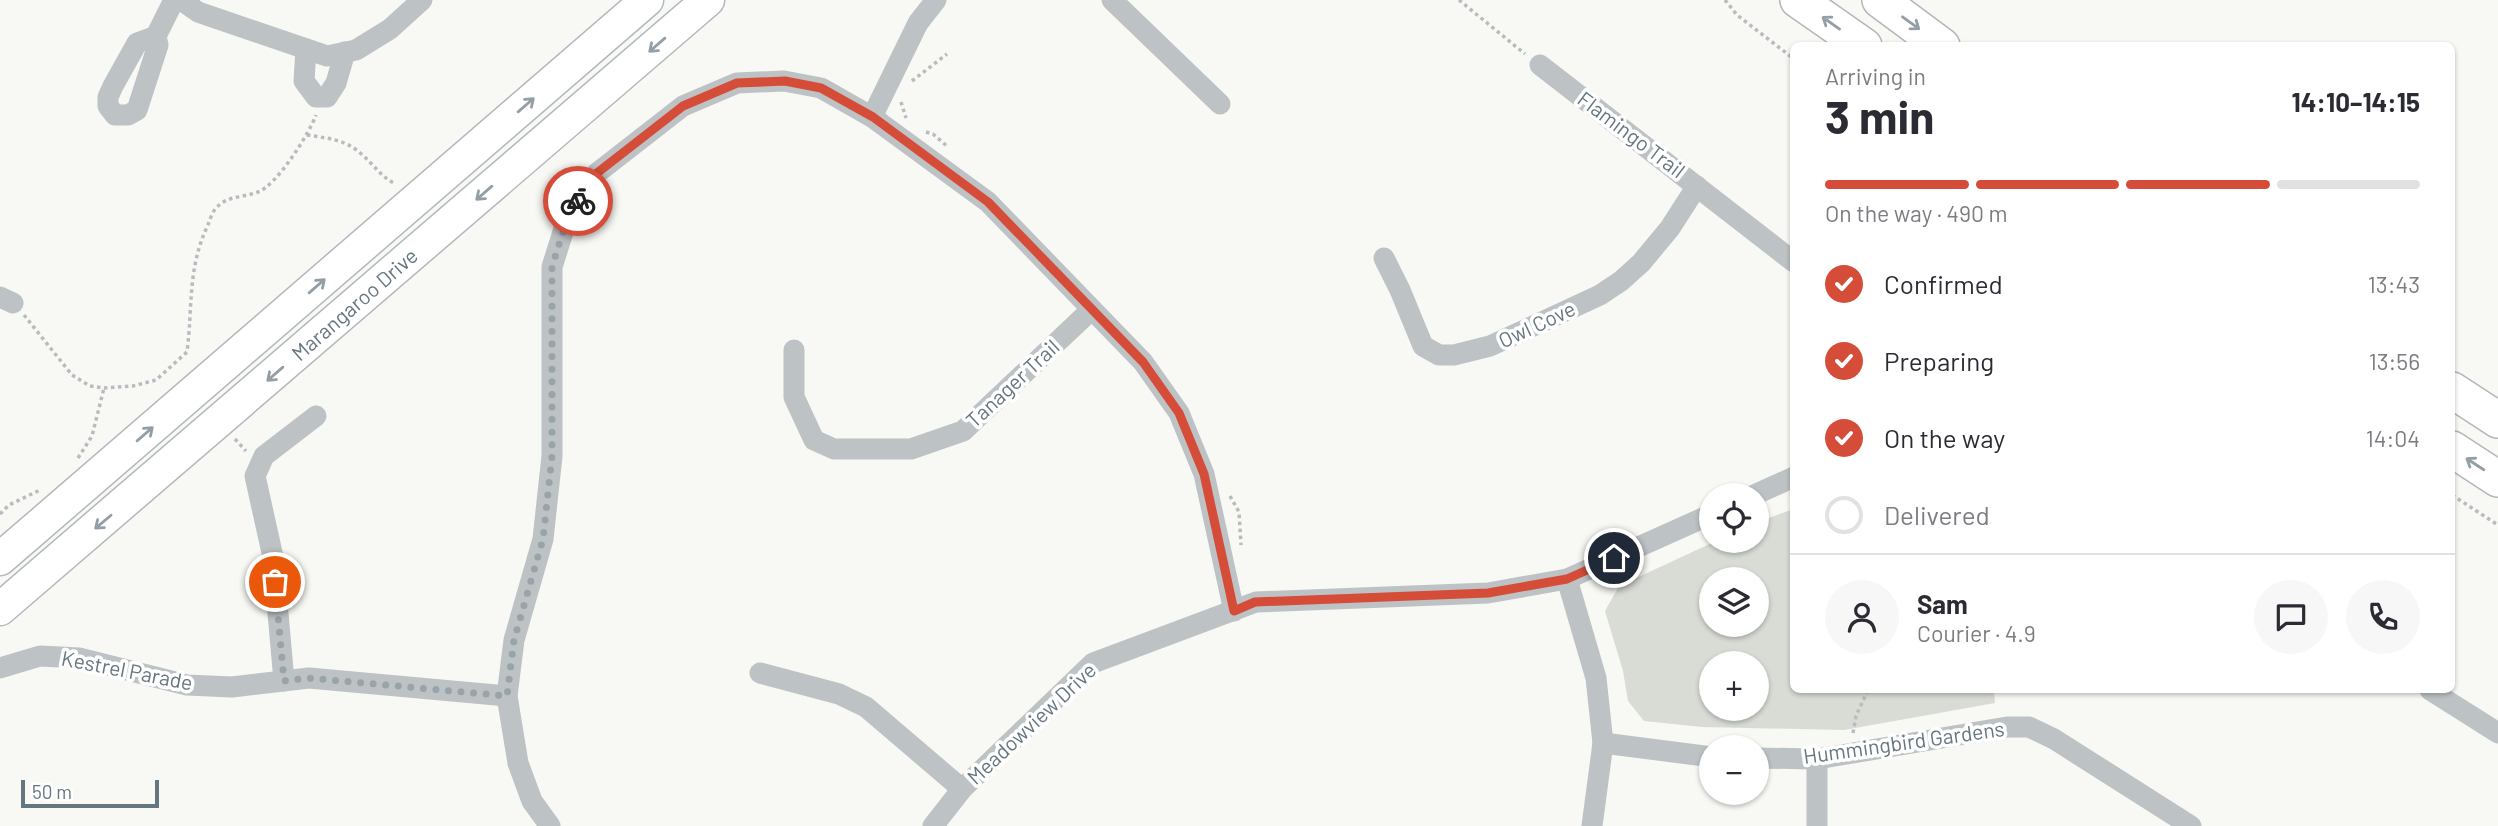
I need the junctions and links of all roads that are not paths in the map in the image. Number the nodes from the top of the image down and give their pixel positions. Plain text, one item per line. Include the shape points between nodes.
1 (174, 0) edge
2 (181, 0) edge
3 (422, 0) edge
4 (647, 0) edge
5 (708, 0) edge
6 (936, 0) edge
7 (1112, 0) edge
8 (1798, 0) edge
9 (1880, 0) edge
10 (156, 36) dead end
11 (1858, 42) edge
12 (1937, 42) edge
13 (306, 49) junction
14 (345, 52) junction
15 (1540, 65) road end
16 (1220, 104) dead end
17 (873, 117) junction
18 (1697, 186) junction
19 (1384, 258) dead end
20 (1790, 259) edge
21 (1091, 310) junction
22 (794, 350) dead end
23 (2455, 392) edge
24 (316, 416) dead end
25 (2498, 420) edge
26 (2455, 451) edge
27 (1790, 479) edge
28 (2498, 479) edge
29 (1769, 488) edge
30 (1699, 520) edge
31 (0, 558) edge
32 (1567, 579) junction
33 (0, 609) edge
34 (1234, 611) junction
35 (0, 668) edge
36 (760, 673) dead end
37 (284, 681) junction
38 (2435, 693) edge
39 (507, 696) junction
40 (2498, 733) edge
41 (1603, 743) junction
42 (1699, 755) edge
43 (1769, 758) edge
44 (1817, 759) junction
45 (962, 789) junction
46 (551, 826) edge
47 (933, 826) edge
48 (1592, 826) edge
49 (1817, 826) edge
50 (2191, 826) edge

1 - 10 street
2 - 13 street via 198,12
3 - 14 street via 390,29
31 -> 4 main road, Marangaroo Drive
5 -> 33 main road, Marangaroo Drive
6 - 17 street via 918,23
7 - 16 street
11 -> 8 main road
9 -> 12 main road
13 - 14 street via 327,57
13 - 14 street via 304,81 316,97 327,97
15 - 18 street, Flamingo Trail
17 - 21 street via 988,202
17 - 39 street via 821,88 785,81 737,83 683,106 597,173 568,216 552,267 552,456 543,539 514,640
18 - 19 street, Owl Cove via 1642,263 1621,281 1490,346 1454,355 1439,355 1423,346
18 - 20 street, Flamingo Trail
21 - 22 street, Tanager Trail via 963,431 911,449 834,449 814,440 794,397
21 - 34 street via 1143,362 1179,413 1204,474
23 - 25 main road
24 - 37 street via 264,456 255,476 273,557
28 -> 26 main road
27 - 29 street
30 - 32 street, Meadowview Drive
32 - 34 street, Meadowview Drive via 1488,593 1255,602
32 - 41 street via 1596,678
34 - 45 street, Meadowview Drive via 1093,663
35 - 37 street, Kestrel Parade via 40,656 79,658 187,685 232,687
36 - 45 street via 839,694 866,707
37 - 39 street, Kestrel Parade via 320,679
38 - 40 street
39 - 46 street via 518,763 532,802
41 - 42 street
41 - 48 street
43 - 44 street, Hummingbird Gardens
44 - 49 street
44 - 50 street, Hummingbird Gardens via 2029,727
45 - 47 street, Meadowview Drive

